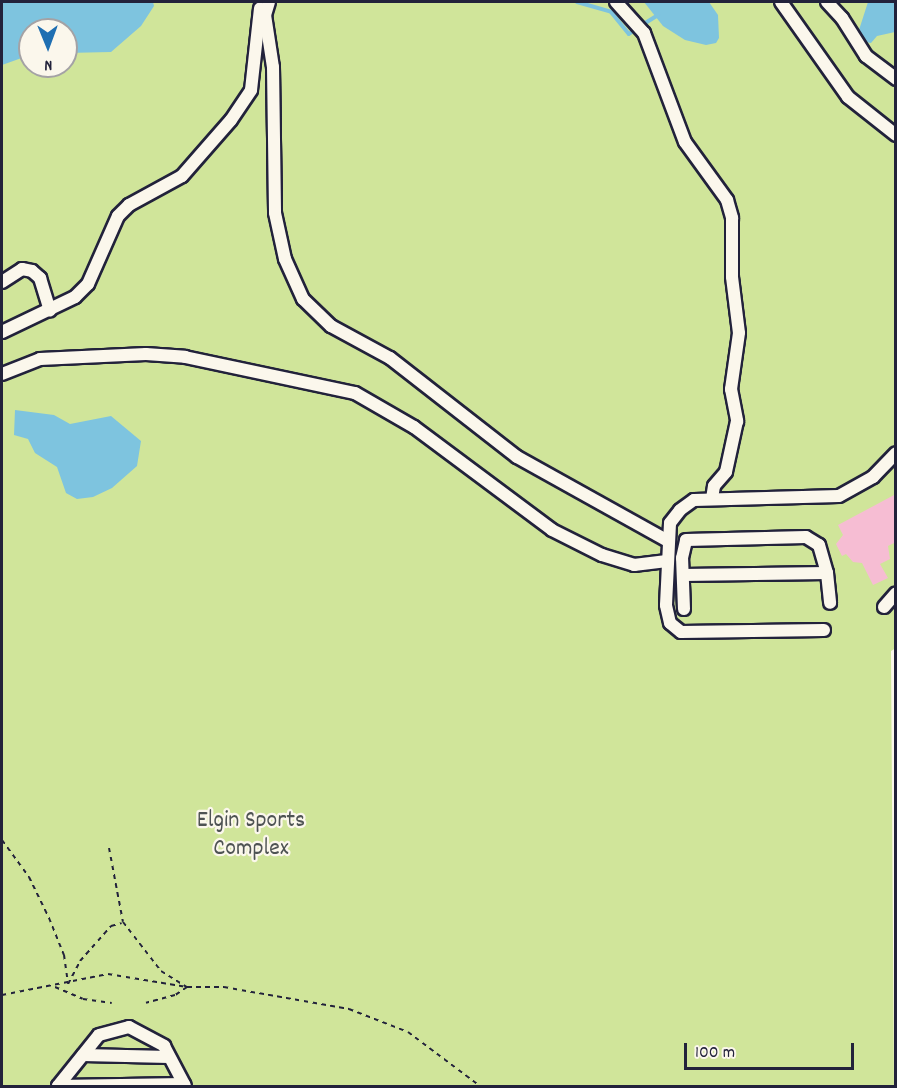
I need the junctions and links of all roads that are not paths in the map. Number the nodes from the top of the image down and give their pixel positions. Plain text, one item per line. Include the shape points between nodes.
1 (263, 2) edge
2 (268, 2) edge
3 (616, 2) edge
4 (781, 2) edge
5 (827, 2) edge
6 (896, 79) edge
7 (896, 135) edge
8 (2, 282) edge
9 (50, 310) junction
10 (2, 332) edge
11 (2, 374) edge
12 (896, 453) edge
13 (712, 498) junction
14 (666, 540) junction
15 (667, 561) junction
16 (827, 573) junction
17 (683, 575) junction
18 (896, 593) edge
19 (830, 603) dead end
20 (884, 608) dead end
21 (684, 609) dead end
22 (824, 630) dead end
23 (83, 1055) junction
24 (170, 1057) junction
25 (184, 1085) edge
26 (58, 1086) edge

1 - 9 lane via 256,27 251,90 240,107 182,176 129,205 118,216 88,284 75,297
2 - 14 lane via 265,15 273,67 275,213 285,259 303,299 331,326 390,358 517,457
3 - 13 lane via 641,30 685,142 727,200 735,234 732,277 739,354 731,389 736,421 726,472 714,486
4 - 7 lane via 848,97
5 - 6 lane via 866,56
8 - 9 lane via 22,269 32,271 40,278
9 - 10 lane
11 - 15 lane via 40,359 146,354 185,357 356,393 397,415 552,530 602,555 634,565
12 - 13 lane via 873,477 839,496
13 - 14 lane via 694,500 680,510 670,523
14 - 15 lane
15 - 22 lane via 670,623 681,632
16 - 17 lane
16 - 17 lane via 819,545 806,537 686,540
16 - 19 lane
17 - 21 lane
18 - 20 lane
23 - 24 lane
23 - 24 lane via 99,1035 129,1027 164,1046
23 - 26 lane
24 - 25 lane
25 - 26 lane

